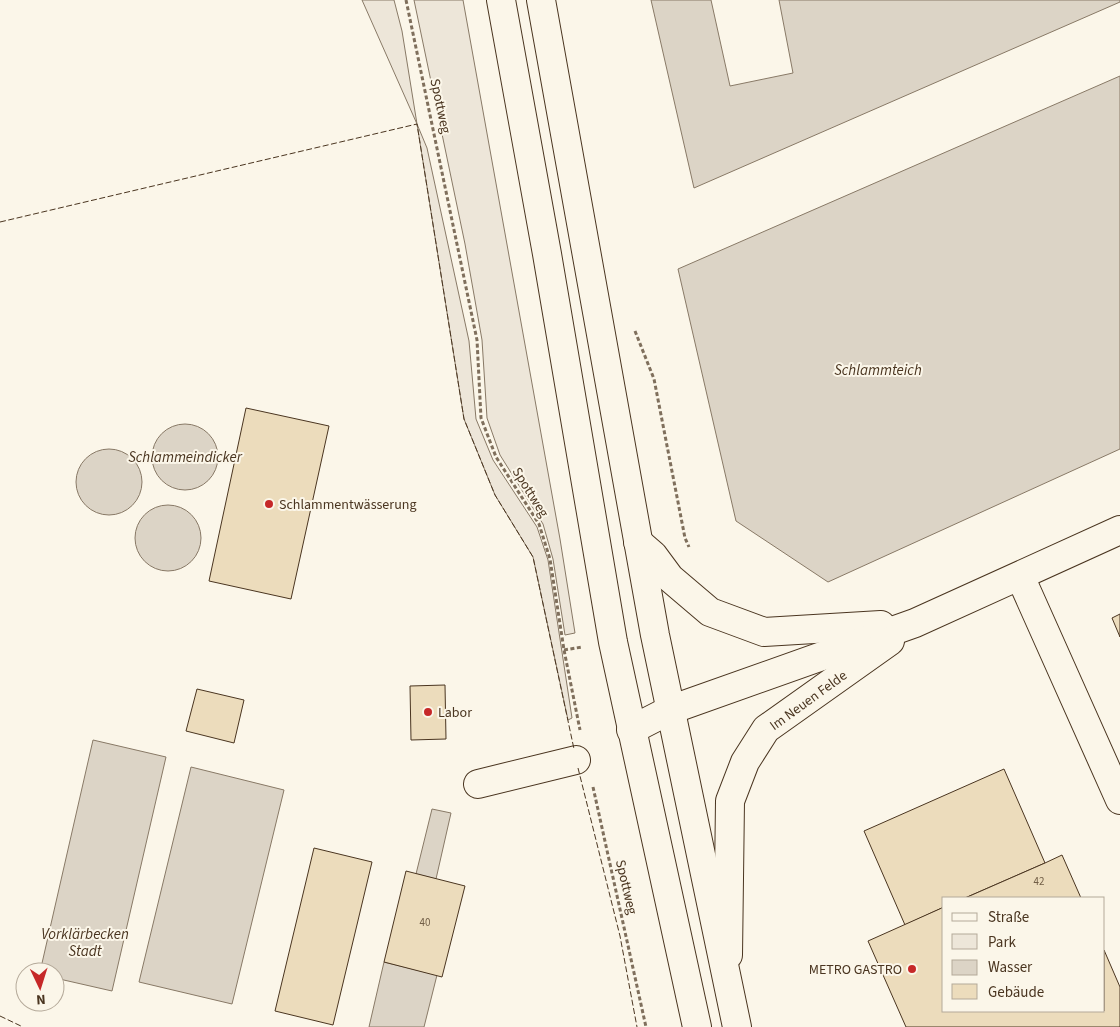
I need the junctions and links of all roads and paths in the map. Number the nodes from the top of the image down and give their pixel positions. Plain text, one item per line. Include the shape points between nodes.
1 (406, 0) edge
2 (501, 0) edge
3 (541, 0) edge
4 (633, 327) dead end
5 (1120, 530) edge
6 (638, 542) junction
7 (692, 554) dead end
8 (1020, 576) junction
9 (915, 623) junction
10 (670, 710) junction
11 (631, 730) junction
12 (579, 748) joint
13 (478, 784) dead end
14 (592, 784) dead end
15 (1120, 800) edge
16 (728, 982) junction
17 (646, 1027) edge
18 (697, 1027) edge
19 (737, 1027) edge

1 - 12 path, Spottweg via 477,340 481,418 496,457 539,524 550,559
2 - 11 main road
3 - 6 main road
4 - 7 path via 654,379 685,538
5 - 8 main road, Im Neuen Felde
6 - 9 main road, Im Neuen Felde via 653,555 670,578 710,612 764,632
6 - 10 main road
8 - 9 main road, Im Neuen Felde
8 - 15 main road
9 - 10 main road, Im Neuen Felde
9 - 16 main road, Im Neuen Felde via 766,729 745,762 730,801
10 - 11 main road, Im Neuen Felde
10 - 16 main road
11 - 18 main road
12 - 13 main road
14 - 17 path, Spottweg
16 - 19 main road

